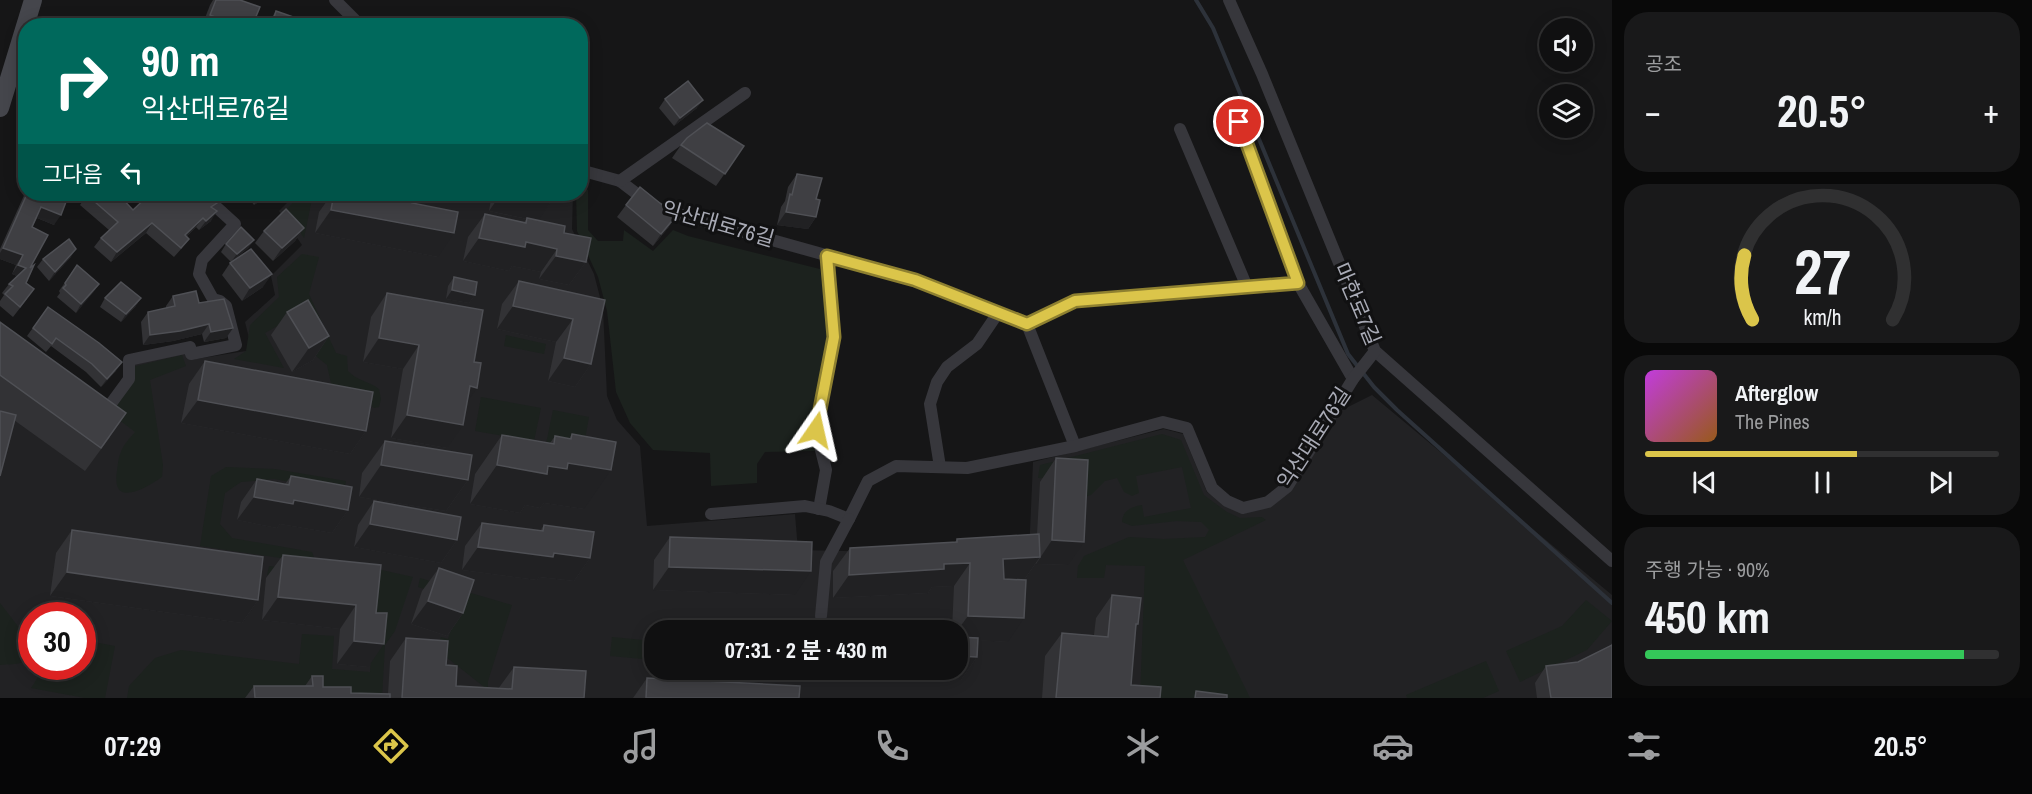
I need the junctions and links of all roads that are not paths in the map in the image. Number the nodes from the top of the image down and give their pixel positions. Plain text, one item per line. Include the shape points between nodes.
1 (33, 0) edge
2 (335, 0) edge
3 (1229, 0) edge
4 (29, 18) edge
5 (353, 18) edge
6 (18, 56) edge
7 (746, 93) dead end
8 (0, 108) edge
9 (1239, 122) dead end
10 (1180, 129) dead end
11 (588, 173) edge
12 (620, 181) junction
13 (210, 201) edge
14 (827, 256) junction
15 (1298, 283) junction
16 (1247, 287) junction
17 (998, 313) junction
18 (1027, 324) junction
19 (1375, 351) junction
20 (1354, 378) junction
21 (89, 396) edge
22 (1075, 446) junction
23 (940, 467) junction
24 (819, 508) junction
25 (711, 514) dead end
26 (849, 519) junction
27 (1612, 561) edge
28 (821, 616) dead end

1 - 4 main road
2 - 5 street
3 - 19 street, 마한로7길
6 - 8 main road
7 - 12 street
9 - 15 street, 익산대로76길
10 - 16 street
11 - 12 street, 익산대로76길
12 - 14 street, 익산대로76길 via 654,207
13 - 21 street via 235,224 202,260 199,274 213,299 226,306 236,345 191,354 190,347 129,360 129,379 107,409
14 - 17 street, 익산대로76길 via 915,280
14 - 24 street via 834,337 816,430 826,470
15 - 16 street
15 - 20 street, 익산대로76길
16 - 18 street via 1075,301
17 - 18 street, 익산대로76길
17 - 23 street via 978,344 947,367 937,381 930,404
18 - 22 street
19 - 20 street, 익산대로76길
19 - 27 street, 마한로7길
20 - 22 street, 익산대로76길 via 1287,487 1268,502 1243,508 1227,501 1212,488 1187,429 1163,422
22 - 23 street, 익산대로76길 via 968,468
23 - 26 street, 익산대로76길 via 896,466 868,481
24 - 25 street
24 - 26 street
26 - 28 street, 익산대로76길 via 826,562

